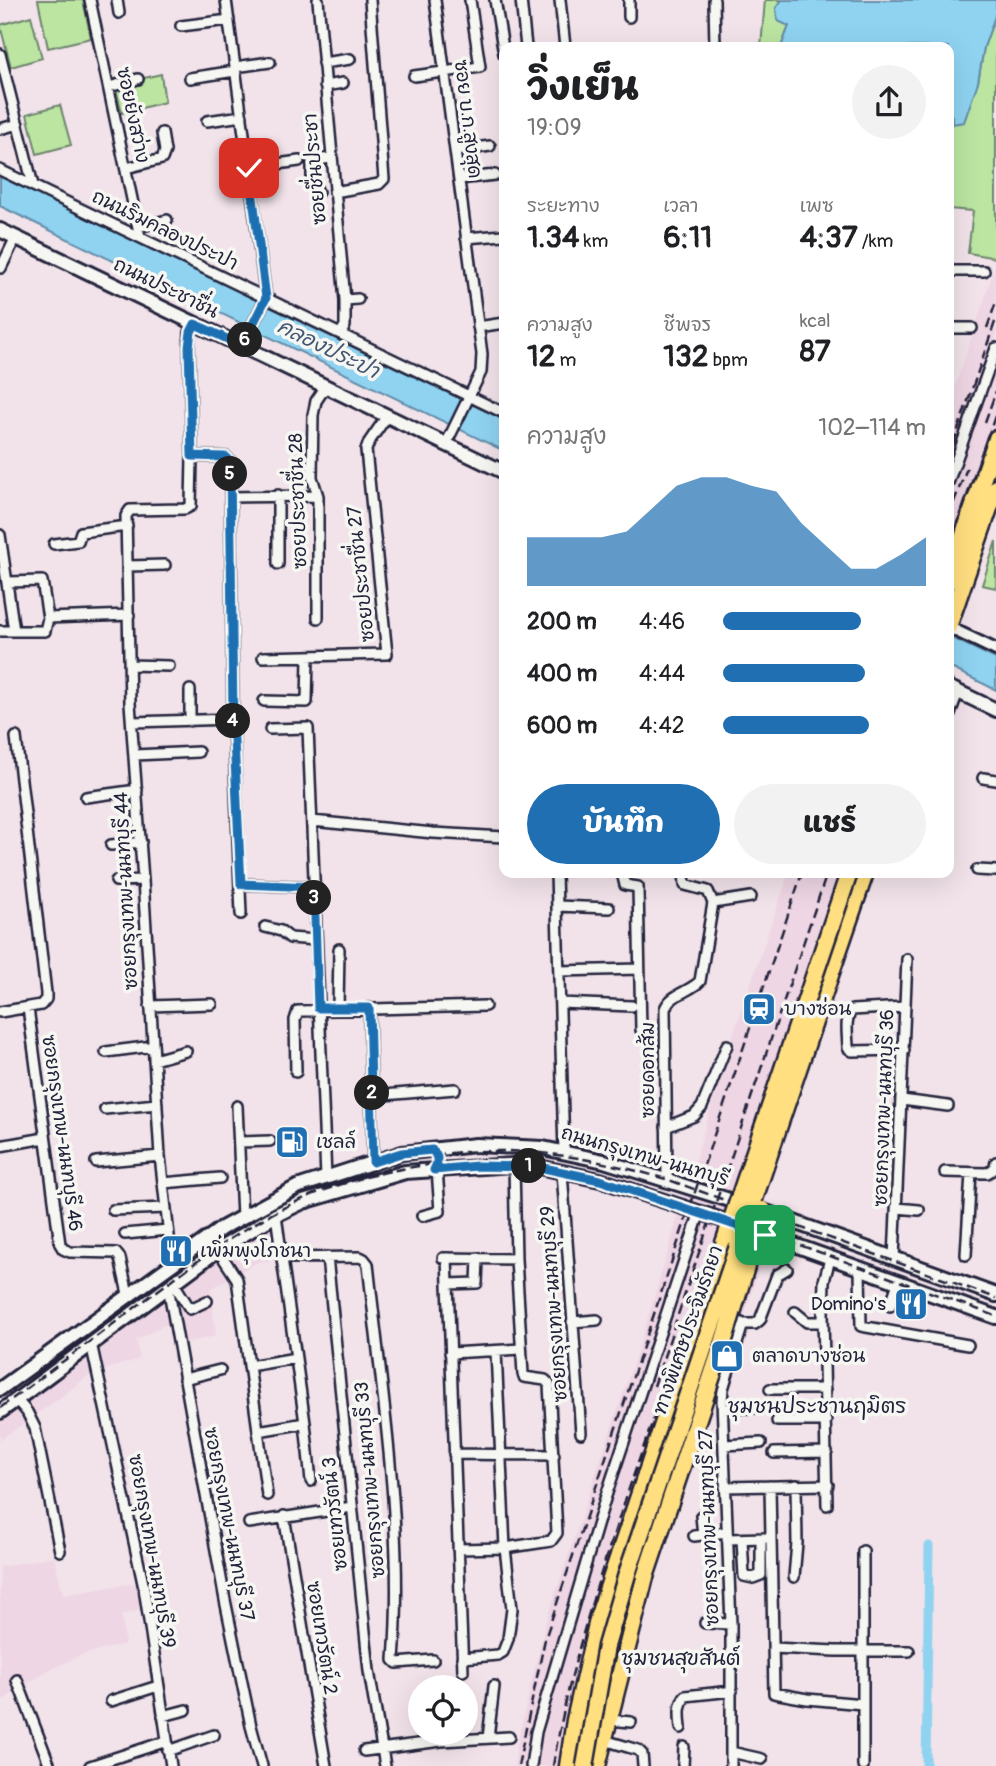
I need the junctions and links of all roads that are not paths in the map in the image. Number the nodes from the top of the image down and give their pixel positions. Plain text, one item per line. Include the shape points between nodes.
1 (90, 0) edge
2 (117, 0) edge
3 (226, 0) edge
4 (318, 0) edge
5 (370, 0) edge
6 (435, 0) edge
7 (470, 0) edge
8 (495, 0) edge
9 (521, 0) edge
10 (560, 0) edge
11 (629, 0) edge
12 (714, 0) edge
13 (120, 13) dead end
14 (629, 17) dead end
15 (229, 20) junction
16 (181, 26) dead end
17 (502, 42) edge
18 (525, 42) edge
19 (564, 42) edge
20 (715, 42) edge
21 (0, 54) edge
22 (350, 59) dead end
23 (270, 62) dead end
24 (323, 62) junction
25 (235, 69) junction
26 (445, 71) junction
27 (414, 76) dead end
28 (190, 78) dead end
29 (138, 79) dead end
30 (343, 83) dead end
31 (325, 86) junction
32 (108, 87) junction
33 (242, 116) junction
34 (206, 121) dead end
35 (18, 124) junction
36 (0, 129) edge
37 (162, 133) dead end
38 (490, 146) dead end
39 (455, 151) junction
40 (330, 158) junction
41 (299, 161) dead end
42 (126, 168) junction
43 (249, 168) junction
44 (0, 170) edge
45 (495, 175) dead end
46 (459, 179) junction
47 (33, 185) junction
48 (318, 192) dead end
49 (334, 192) junction
50 (167, 220) dead end
51 (0, 230) edge
52 (139, 232) junction
53 (499, 235) edge
54 (16, 237) junction
55 (466, 237) junction
56 (1, 268) edge
57 (954, 271) edge
58 (984, 271) dead end
59 (358, 299) dead end
60 (265, 300) junction
61 (345, 300) junction
62 (195, 324) junction
63 (499, 324) edge
64 (478, 327) junction
65 (954, 328) edge
66 (972, 328) dead end
67 (340, 334) junction
68 (245, 341) junction
69 (996, 348) edge
70 (326, 386) junction
71 (469, 398) junction
72 (499, 411) edge
73 (387, 416) junction
74 (996, 439) edge
75 (446, 444) junction
76 (192, 456) junction
77 (954, 466) edge
78 (499, 470) edge
79 (996, 488) edge
80 (278, 495) junction
81 (318, 496) junction
82 (231, 497) junction
83 (126, 521) junction
84 (0, 535) edge
85 (54, 544) dead end
86 (954, 563) edge
87 (278, 564) dead end
88 (165, 565) dead end
89 (128, 566) junction
90 (8, 582) junction
91 (954, 610) edge
92 (129, 615) junction
93 (48, 618) junction
94 (318, 618) dead end
95 (954, 630) edge
96 (0, 631) edge
97 (14, 631) junction
98 (996, 650) edge
99 (263, 657) dead end
100 (308, 657) junction
101 (129, 665) junction
102 (169, 666) dead end
103 (954, 689) edge
104 (190, 690) dead end
105 (264, 701) dead end
106 (996, 710) edge
107 (233, 719) junction
108 (190, 721) junction
109 (132, 722) junction
110 (270, 729) dead end
111 (16, 737) dead end
112 (198, 752) dead end
113 (135, 755) junction
114 (983, 778) dead end
115 (996, 780) edge
116 (137, 790) junction
117 (86, 797) dead end
118 (312, 821) junction
119 (499, 837) edge
120 (141, 842) junction
121 (111, 845) dead end
122 (977, 870) dead end
123 (996, 871) edge
124 (556, 878) edge
125 (623, 878) edge
126 (684, 878) edge
127 (847, 878) edge
128 (866, 878) edge
129 (866, 878) edge
130 (144, 880) junction
131 (116, 881) dead end
132 (241, 884) junction
133 (314, 887) junction
134 (751, 897) dead end
135 (713, 903) junction
136 (556, 906) junction
137 (609, 908) dead end
138 (241, 914) dead end
139 (265, 927) dead end
140 (316, 940) junction
141 (339, 949) dead end
142 (907, 958) dead end
143 (639, 970) junction
144 (559, 971) junction
145 (560, 1003) junction
146 (212, 1004) dead end
147 (150, 1006) junction
148 (485, 1006) dead end
149 (632, 1006) dead end
150 (905, 1007) junction
151 (27, 1008) junction
152 (318, 1008) junction
153 (338, 1008) junction
154 (369, 1008) junction
155 (0, 1012) edge
156 (813, 1025) junction
157 (641, 1030) dead end
158 (727, 1045) dead end
159 (153, 1046) junction
160 (904, 1050) junction
161 (186, 1051) dead end
162 (106, 1052) dead end
163 (154, 1060) junction
164 (296, 1072) dead end
165 (455, 1089) dead end
166 (372, 1096) junction
167 (902, 1100) junction
168 (157, 1104) junction
169 (237, 1106) dead end
170 (948, 1106) dead end
171 (105, 1109) dead end
172 (666, 1127) junction
173 (45, 1138) junction
174 (270, 1141) dead end
175 (239, 1142) junction
176 (0, 1146) edge
177 (432, 1150) junction
178 (564, 1152) junction
179 (160, 1156) junction
180 (96, 1162) dead end
181 (373, 1162) junction
182 (996, 1162) edge
183 (514, 1165) junction
184 (436, 1170) junction
185 (562, 1172) junction
186 (945, 1172) dead end
187 (971, 1173) junction
188 (220, 1178) dead end
189 (326, 1178) junction
190 (667, 1180) junction
191 (163, 1183) junction
192 (166, 1208) junction
193 (755, 1208) junction
194 (897, 1208) junction
195 (113, 1210) dead end
196 (919, 1210) dead end
197 (700, 1212) junction
198 (275, 1215) junction
199 (422, 1216) dead end
200 (242, 1217) junction
201 (747, 1228) junction
202 (168, 1230) junction
203 (125, 1234) dead end
204 (199, 1243) junction
205 (214, 1253) junction
206 (966, 1255) dead end
207 (327, 1257) junction
208 (283, 1258) junction
209 (478, 1258) junction
210 (516, 1259) junction
211 (830, 1259) junction
212 (894, 1259) junction
213 (172, 1262) junction
214 (787, 1269) dead end
215 (860, 1269) junction
216 (956, 1281) junction
217 (898, 1283) junction
218 (171, 1284) junction
219 (448, 1284) junction
220 (128, 1294) junction
221 (996, 1295) edge
222 (207, 1301) dead end
223 (948, 1301) junction
224 (890, 1306) dead end
225 (715, 1309) junction
226 (794, 1312) dead end
227 (996, 1317) edge
228 (597, 1320) dead end
229 (572, 1322) junction
230 (823, 1322) junction
231 (743, 1324) junction
232 (91, 1343) junction
233 (968, 1345) dead end
234 (521, 1349) junction
235 (496, 1351) junction
236 (450, 1353) junction
237 (296, 1358) junction
238 (249, 1366) junction
239 (220, 1370) dead end
240 (184, 1378) junction
241 (4, 1386) edge
242 (770, 1389) dead end
243 (825, 1389) junction
244 (16, 1399) junction
245 (766, 1408) dead end
246 (723, 1409) junction
247 (0, 1412) edge
248 (777, 1420) dead end
249 (826, 1420) junction
250 (305, 1423) junction
251 (258, 1431) junction
252 (581, 1433) dead end
253 (761, 1443) dead end
254 (724, 1445) junction
255 (827, 1452) junction
256 (774, 1453) dead end
257 (454, 1454) junction
258 (501, 1454) junction
259 (554, 1455) junction
260 (311, 1481) dead end
261 (796, 1485) junction
262 (828, 1485) junction
263 (770, 1486) junction
264 (725, 1487) junction
265 (267, 1494) dead end
266 (827, 1505) dead end
267 (352, 1507) junction
268 (284, 1516) junction
269 (701, 1516) dead end
270 (249, 1523) dead end
271 (727, 1535) junction
272 (765, 1538) junction
273 (742, 1539) junction
274 (505, 1548) junction
275 (458, 1549) junction
276 (60, 1551) dead end
277 (863, 1551) dead end
278 (794, 1577) dead end
279 (705, 1623) dead end
280 (731, 1624) junction
281 (600, 1643) junction
282 (773, 1647) junction
283 (863, 1651) junction
284 (909, 1651) dead end
285 (462, 1658) junction
286 (433, 1660) dead end
287 (463, 1671) dead end
288 (18, 1680) dead end
289 (158, 1686) junction
290 (494, 1686) dead end
291 (732, 1692) junction
292 (111, 1701) dead end
293 (863, 1704) junction
294 (186, 1710) dead end
295 (163, 1716) junction
296 (609, 1720) junction
297 (631, 1723) dead end
298 (681, 1728) dead end
299 (214, 1735) dead end
300 (509, 1737) dead end
301 (478, 1738) edge
302 (488, 1738) junction
303 (604, 1740) junction
304 (408, 1743) edge
305 (167, 1746) junction
306 (382, 1747) junction
307 (684, 1747) dead end
308 (364, 1751) dead end
309 (731, 1752) junction
310 (762, 1759) dead end
311 (50, 1766) edge
312 (90, 1766) edge
313 (171, 1766) edge
314 (262, 1766) edge
315 (326, 1766) edge
316 (385, 1766) edge
317 (531, 1766) edge
318 (568, 1766) edge
319 (574, 1766) edge
320 (587, 1766) edge
321 (597, 1766) edge
322 (643, 1766) edge
323 (684, 1766) edge
324 (731, 1766) edge
325 (863, 1766) edge

1 - 32 street, ซอยยังสว่าง
2 - 13 street
3 - 15 street
4 - 24 street, ซอยชื่นประชา
5 - 49 street via 384,179 379,184
6 - 26 street, ซอย บ.ก.สูงสุด
7 - 26 street via 480,67
8 - 17 street
9 - 18 street
10 - 19 street
11 - 14 street
12 - 20 street
15 - 16 street
15 - 25 street
21 - 35 street
22 - 24 street
23 - 25 street
24 - 31 street, ซอยชื่นประชา
25 - 28 street
25 - 33 street
26 - 27 street
26 - 39 street, ซอย บ.ก.สูงสุด
29 - 32 street
30 - 31 street
31 - 40 street, ซอยชื่นประชา
32 - 42 street, ซอยยังสว่าง
33 - 34 street
33 - 43 street
35 - 36 street
35 - 47 street
37 - 42 street via 162,159
38 - 39 street
39 - 46 street, ซอย บ.ก.สูงสุด
40 - 48 street via 312,161 312,180
40 - 49 street, ซอยชื่นประชา
41 - 43 street
42 - 52 street, ซอยยังสว่าง
43 - 60 street
44 - 47 street, ถนนริมคลองประปา
45 - 46 street
46 - 55 street, ซอย บ.ก.สูงสุด
47 - 52 street, ถนนริมคลองประปา
49 - 61 street, ซอยชื่นประชา
50 - 52 street
51 - 54 main road, ถนนประชาชื่น
52 - 60 street, ถนนริมคลองประปา
53 - 55 street
54 - 56 street
54 - 62 main road, ถนนประชาชื่น
55 - 64 street, ซอย บ.ก.สูงสุด
57 - 58 street
59 - 61 street
60 - 67 street, ถนนริมคลองประปา
60 - 68 street
61 - 67 street, ซอยชื่นประชา via 345,326
62 - 68 main road, ถนนประชาชื่น
62 - 76 street via 189,347
63 - 64 street
64 - 71 street, ซอย บ.ก.สูงสุด via 481,372
65 - 66 street
67 - 71 street, ถนนริมคลองประปา
68 - 70 main road, ถนนประชาชื่น
69 - 77 street
70 - 73 main road, ถนนประชาชื่น
70 - 81 street, ซอยประชาชื่น 28 via 313,415 312,477
71 - 72 street, ถนนริมคลองประปา
71 - 75 street, ซอย บ.ก.สูงสุด
73 - 75 main road, ถนนประชาชื่น
73 - 100 street, ซอยประชาชื่น 27 via 366,450 387,654
74 - 86 highway
75 - 78 main road, ถนนประชาชื่น
76 - 82 street via 228,458
76 - 83 street via 191,506 133,509
79 - 91 highway
80 - 81 street
80 - 82 street
80 - 87 street
81 - 94 street, ซอยประชาชื่น 28
82 - 107 street
83 - 85 street via 81,532 78,541
83 - 89 street, ซอยกรุงเทพ-นนทบุรี 44
84 - 90 street
88 - 89 street
89 - 92 street, ซอยกรุงเทพ-นนทบุรี 44
90 - 93 street via 42,581
90 - 97 street
92 - 93 street
92 - 101 street, ซอยกรุงเทพ-นนทบุรี 44
93 - 97 street via 45,631
95 - 98 street
96 - 97 street
99 - 100 street, ซอยประชาชื่น 27
100 - 105 street via 307,702
101 - 102 street
101 - 109 street, ซอยกรุงเทพ-นนทบุรี 44
103 - 106 main road
104 - 108 street
107 - 108 street
107 - 132 street
108 - 109 street
109 - 113 street, ซอยกรุงเทพ-นนทบุรี 44
110 - 118 street via 308,728
111 - 151 street via 46,993 41,1005
112 - 113 street
113 - 116 street, ซอยกรุงเทพ-นนทบุรี 44
114 - 115 street
116 - 117 street
116 - 120 street, ซอยกรุงเทพ-นนทบุรี 44
118 - 119 street
118 - 133 street
120 - 121 street
120 - 130 street, ซอยกรุงเทพ-นนทบุรี 44
122 - 123 street
124 - 136 street
125 - 143 street via 625,885 638,887
126 - 135 street via 685,885 708,891
127 - 318 highway, ทางพิเศษประจิมรัถยา, bridge via 614,1565 593,1637
128 - 156 highway, ทางพิเศษประจิมรัถยา
129 - 193 street via 780,1145
130 - 131 street
130 - 147 street, ซอยกรุงเทพ-นนทบุรี 44
132 - 133 street
132 - 138 street
133 - 140 street
134 - 135 street
135 - 172 street, ซอยดอกส้ม via 700,981 665,1009
136 - 137 street
136 - 144 street
139 - 140 street via 286,937
140 - 152 street
141 - 153 street
142 - 150 street, ซอยกรุงเทพ-นนทบุรี 36
143 - 144 street
143 - 157 street
144 - 145 street
145 - 149 street
145 - 178 street
146 - 147 street
147 - 159 street, ซอยกรุงเทพ-นนทบุรี 44
148 - 154 street
150 - 160 street, ซอยกรุงเทพ-นนทบุรี 36
150 - 160 street via 852,1010 848,1022 848,1048 852,1051
151 - 155 street
151 - 173 street, ซอยกรุงเทพ-นนทบุรี 46
152 - 153 street
152 - 164 street via 301,1009 296,1014
152 - 189 street
153 - 154 street
154 - 166 street
156 - 296 highway, bridge via 794,1115 645,1577
156 - 320 highway, ทางพิเศษประจิมรัถยา, bridge via 627,1574 607,1646
158 - 172 street via 702,1107 694,1116
159 - 162 street
159 - 163 street, ซอยกรุงเทพ-นนทบุรี 44
160 - 167 street, ซอยกรุงเทพ-นนทบุรี 36
161 - 163 street
163 - 168 street, ซอยกรุงเทพ-นนทบุรี 44
165 - 166 street
166 - 181 street
167 - 170 street
167 - 194 street, ซอยกรุงเทพ-นนทบุรี 36
168 - 171 street
168 - 179 street, ซอยกรุงเทพ-นนทบุรี 44
169 - 175 street
172 - 190 street, ซอยดอกส้ม
173 - 176 street
173 - 220 street, ซอยกรุงเทพ-นนทบุรี 46 via 60,1244 69,1252 116,1253
174 - 175 street
175 - 200 street
177 - 178 main road, ถนนกรุงเทพ-นนทบุรี via 476,1144
177 - 181 main road, ถนนกรุงเทพ-นนทบุรี
177 - 184 main road via 437,1154
178 - 190 main road, ถนนกรุงเทพ-นนทบุรี
179 - 180 street
179 - 191 street, ซอยกรุงเทพ-นนทบุรี 44
181 - 189 main road, ถนนกรุงเทพ-นนทบุรี
182 - 187 street via 993,1171
183 - 184 main road, ถนนกรุงเทพ-นนทบุรี
183 - 185 main road, ถนนกรุงเทพ-นนทบุรี
183 - 210 street
184 - 198 main road, ถนนกรุงเทพ-นนทบุรี via 405,1172 303,1202
184 - 199 street via 440,1211
185 - 197 main road, ถนนกรุงเทพ-นนทบุรี
185 - 229 street, ซอยกรุงเทพ-นนทบุรี 29
186 - 187 street
187 - 206 street
188 - 191 street
189 - 200 main road, ถนนกรุงเทพ-นนทบุรี via 297,1187
190 - 193 main road, ถนนกรุงเทพ-นนทบุรี
191 - 192 street, ซอยกรุงเทพ-นนทบุรี 44
192 - 195 street
192 - 202 street, ซอยกรุงเทพ-นนทบุรี 44
193 - 201 main road
193 - 212 main road, ถนนกรุงเทพ-นนทบุรี
194 - 196 street
194 - 212 street, ซอยกรุงเทพ-นนทบุรี 36
197 - 201 main road, ถนนกรุงเทพ-นนทบุรี
197 - 317 street via 605,1499 536,1732
198 - 205 main road, ถนนกรุงเทพ-นนทบุรี
198 - 208 street
200 - 204 main road, ถนนกรุงเทพ-นนทบุรี
201 - 211 main road, ถนนกรุงเทพ-นนทบุรี
201 - 225 main road
202 - 203 street
202 - 213 street, ซอยกรุงเทพ-นนทบุรี 44
204 - 205 main road via 201,1253
204 - 213 main road, ถนนกรุงเทพ-นนทบุรี
205 - 218 main road, ถนนกรุงเทพ-นนทบุรี
205 - 238 street via 237,1279
207 - 208 street
207 - 267 street, ซอยเทวรัตน์ 3
207 - 286 street, ซอยกรุงเทพ-นนทบุรี 33 via 364,1259 368,1264 393,1493 394,1660
208 - 237 street
209 - 210 street
209 - 219 street via 477,1283
209 - 219 street via 444,1258
210 - 234 street
211 - 215 main road, ถนนกรุงเทพ-นนทบุรี
211 - 230 street via 824,1281
212 - 216 main road, ถนนกรุงเทพ-นนทบุรี
213 - 220 main road, ถนนกรุงเทพ-นนทบุรี
214 - 231 street via 777,1275 760,1320
215 - 217 main road, ถนนกรุงเทพ-นนทบุรี
215 - 233 street via 861,1326
216 - 221 main road, ถนนกรุงเทพ-นนทบุรี
216 - 223 main road
217 - 223 main road, ถนนกรุงเทพ-นนทบุรี
217 - 224 street
218 - 222 street via 191,1313
218 - 232 main road, ถนนกรุงเทพ-นนทบุรี
218 - 240 street, ซอยกรุงเทพ-นนทบุรี 37
219 - 236 street
220 - 241 main road, ถนนกรุงเทพ-นนทบุรี
223 - 227 main road, ถนนกรุงเทพ-นนทบุรี
225 - 231 street
225 - 281 main road
226 - 230 street via 807,1322
228 - 229 street
229 - 252 street, ซอยกรุงเทพ-นนทบุรี 29
230 - 243 street
231 - 246 street, ซอยกรุงเทพ-นนทบุรี 27 via 723,1389
232 - 244 main road, ถนนกรุงเทพ-นนทบุรี
232 - 289 street, ซอยกรุงเทพ-นนทบุรี 39 via 140,1567
234 - 235 street
234 - 259 street via 524,1377 549,1384
235 - 236 street
235 - 258 street
236 - 257 street
237 - 238 street
237 - 250 street
238 - 251 street
239 - 240 street
240 - 314 street, ซอยกรุงเทพ-นนทบุรี 37 via 225,1600
241 - 244 main road
242 - 243 street
243 - 249 street
244 - 247 main road, ถนนกรุงเทพ-นนทบุรี
244 - 276 street via 35,1428
245 - 246 street
246 - 254 street, ซอยกรุงเทพ-นนทบุรี 27
248 - 249 street
249 - 255 street
250 - 251 street
250 - 260 street
251 - 265 street
253 - 254 street
254 - 264 street, ซอยกรุงเทพ-นนทบุรี 27
255 - 256 street
255 - 262 street
257 - 258 street
257 - 275 street
258 - 259 street
258 - 274 street
259 - 274 street via 557,1533 551,1541
261 - 262 street
261 - 263 street
261 - 278 street
262 - 266 street
263 - 264 street
263 - 272 street
264 - 271 street, ซอยกรุงเทพ-นนทบุรี 27
267 - 268 street
267 - 306 street, ซอยเทวรัตน์ 3
268 - 270 street
268 - 315 street, ซอยเทวรัตน์ 2
269 - 271 street via 698,1536
271 - 273 street
271 - 280 street, ซอยกรุงเทพ-นนทบุรี 27
272 - 273 street
272 - 273 street via 761,1575 753,1578 744,1576
272 - 282 street
274 - 275 street
274 - 285 street via 512,1615 506,1647 498,1656
275 - 285 street
277 - 283 street
279 - 280 street
280 - 291 street, ซอยกรุงเทพ-นนทบุรี 27
281 - 319 main road
281 - 320 main road
282 - 283 street
282 - 293 street via 775,1694
283 - 284 street
283 - 293 street
285 - 287 street
288 - 311 street
289 - 292 street
289 - 295 street, ซอยกรุงเทพ-นนทบุรี 39
290 - 302 street
291 - 298 street via 685,1696
291 - 309 street, ซอยกรุงเทพ-นนทบุรี 27
293 - 325 street
294 - 295 street
295 - 305 street, ซอยกรุงเทพ-นนทบุรี 39
296 - 297 street
296 - 303 highway
299 - 305 street
300 - 302 street
301 - 302 street
303 - 321 highway
303 - 322 street via 638,1750
304 - 306 street
305 - 312 street
305 - 313 street, ซอยกรุงเทพ-นนทบุรี 39
306 - 308 street
306 - 316 street, ซอยเทวรัตน์ 3
307 - 323 street
309 - 310 street
309 - 324 street, ซอยกรุงเทพ-นนทบุรี 27

